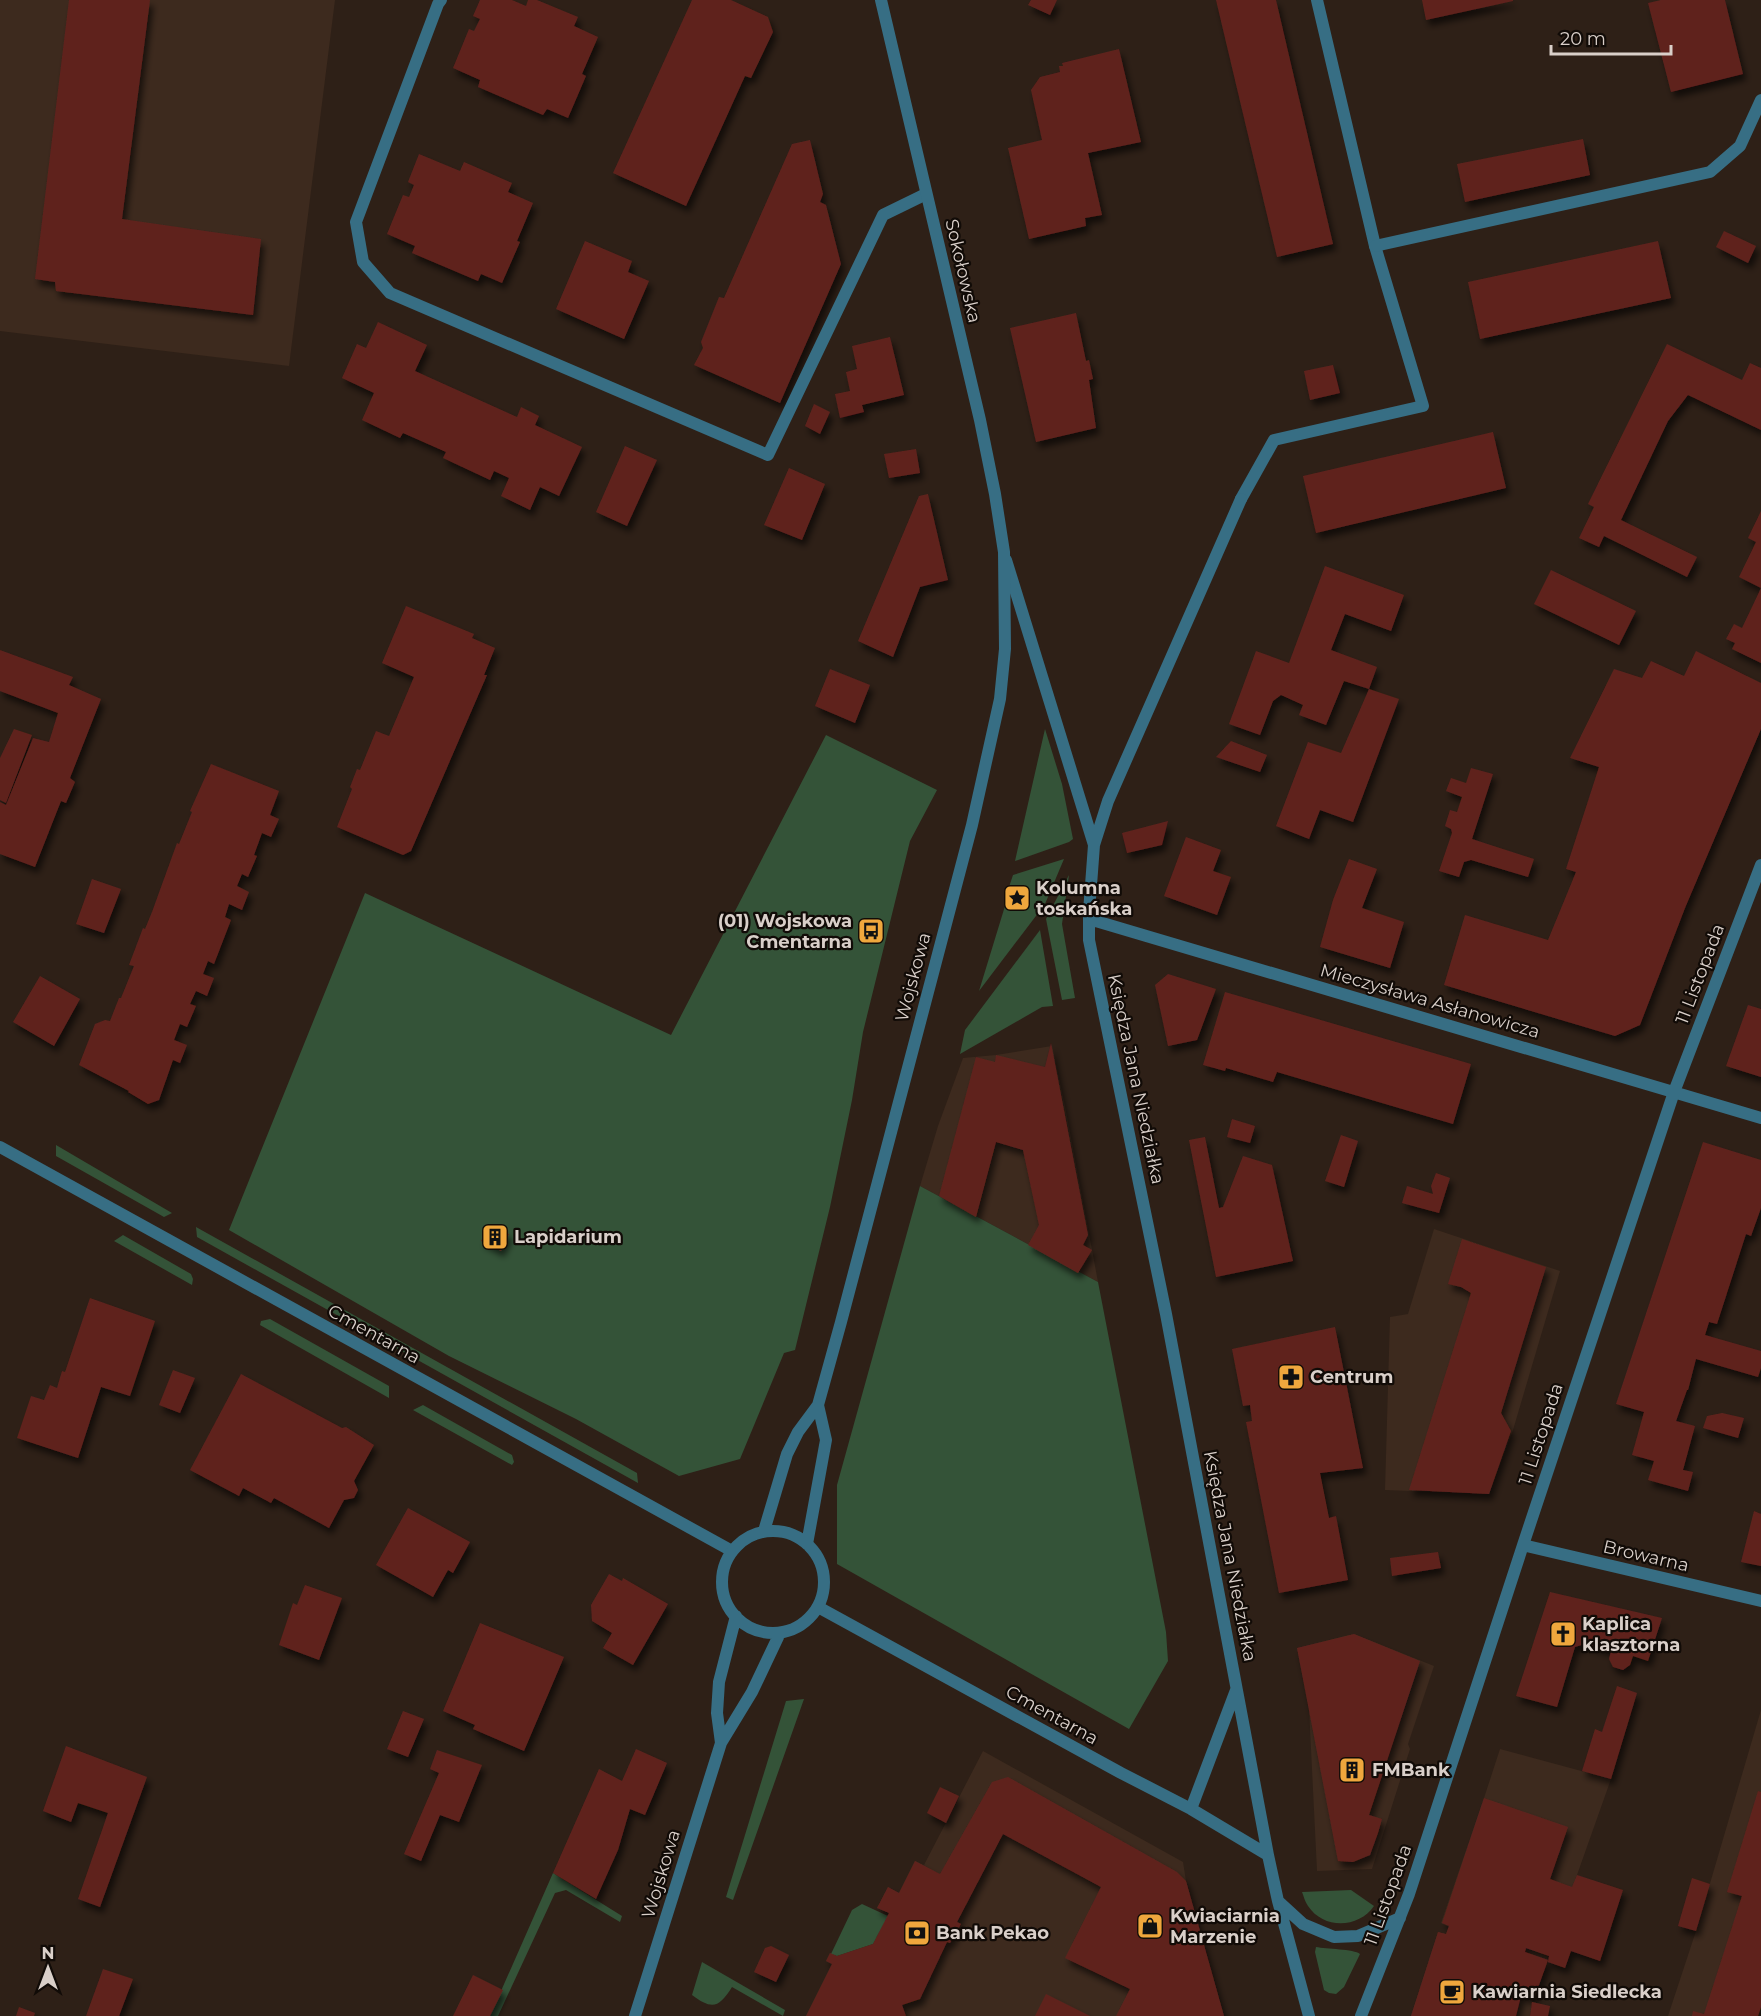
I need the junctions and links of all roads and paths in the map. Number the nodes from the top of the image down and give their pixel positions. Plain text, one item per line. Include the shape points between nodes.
1 (441, 0) edge
2 (881, 0) edge
3 (1317, 0) edge
4 (1761, 100) edge
5 (926, 194) junction
6 (1375, 246) junction
7 (1004, 552) junction
8 (1094, 845) junction
9 (1761, 865) edge
10 (1089, 919) junction
11 (1674, 1092) junction
12 (1761, 1118) edge
13 (0, 1147) edge
14 (818, 1405) junction
15 (764, 1531) junction
16 (807, 1544) junction
17 (1522, 1545) junction
18 (732, 1551) junction
19 (1761, 1601) edge
20 (818, 1607) junction
21 (736, 1616) junction
22 (780, 1633) junction
23 (1237, 1689) junction
24 (721, 1743) junction
25 (1191, 1809) junction
26 (1268, 1855) junction
27 (1278, 1901) junction
28 (1400, 1918) junction
29 (635, 2016) edge
30 (1309, 2016) edge
31 (1361, 2016) edge

1 - 5 street via 356,222 363,262 390,293 768,455 883,215
2 - 5 street, Sokołowska
3 - 6 street
4 - 6 street via 1740,146 1710,172
5 - 7 street, Sokołowska via 980,420
6 - 8 street, Księdza Jana Niedziałka via 1423,406 1274,440 1241,499 1108,801
7 - 8 street
7 - 14 street, Wojskowa via 1005,650 1000,699 972,825
8 - 10 street, Księdza Jana Niedziałka
9 - 11 street, 11 Listopada
10 - 11 street, Mieczysława Asłanowicza
10 - 23 street, Księdza Jana Niedziałka via 1089,940 1166,1314
11 - 12 street, Mieczysława Asłanowicza
11 - 17 street, 11 Listopada
13 - 18 street, Cmentarna
14 - 15 street, Wojskowa via 787,1454
14 - 16 street, Wojskowa via 826,1440
15 - 16 street via 780,1530
15 - 18 street via 749,1536
16 - 20 street via 823,1566 825,1584
17 - 19 street, Browarna
17 - 28 street, 11 Listopada
18 - 21 street via 722,1574 722,1590 728,1608
20 - 22 street via 810,1619
20 - 25 street, Cmentarna
21 - 22 street via 757,1631
21 - 24 street, Wojskowa via 719,1682 717,1713
22 - 24 street, Wojskowa via 752,1692
23 - 25 street, Księdza Jana Niedziałka
23 - 26 street, Księdza Jana Niedziałka
24 - 29 street, Wojskowa
25 - 26 street, Cmentarna
26 - 27 street, Księdza Jana Niedziałka
27 - 28 street via 1303,1924 1334,1937 1358,1936
27 - 30 street, Księdza Jana Niedziałka
28 - 31 street, 11 Listopada

